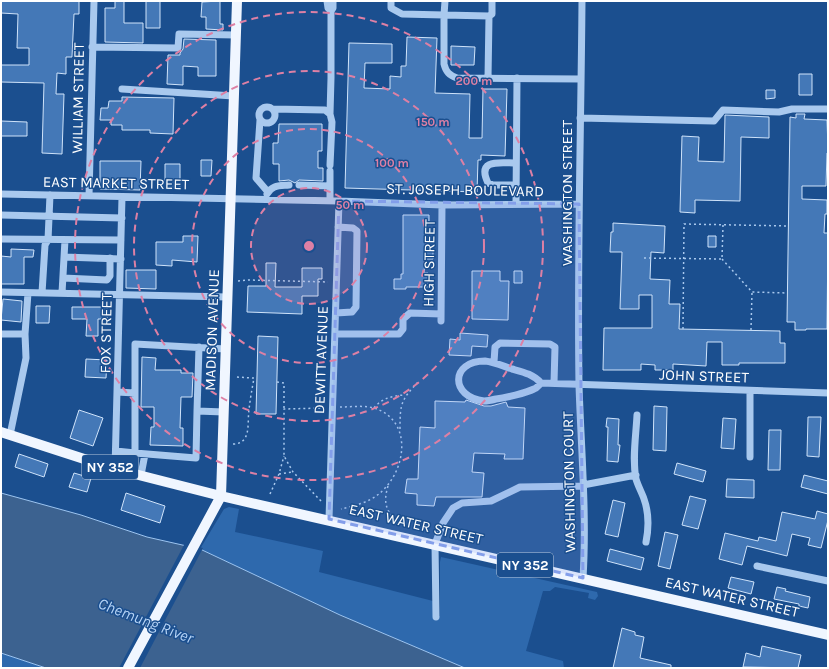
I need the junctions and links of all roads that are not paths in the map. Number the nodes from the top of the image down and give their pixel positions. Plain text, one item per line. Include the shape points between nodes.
1 (94, 1) edge
2 (237, 1) edge
3 (328, 1) edge
4 (333, 1) edge
5 (390, 1) edge
6 (445, 1) edge
7 (492, 1) edge
8 (582, 1) edge
9 (331, 11) junction
10 (444, 15) junction
11 (489, 16) junction
12 (236, 35) junction
13 (92, 47) junction
14 (488, 78) junction
15 (517, 78) junction
16 (581, 79) junction
17 (122, 89) dead end
18 (234, 96) junction
19 (273, 109) junction
20 (828, 109) edge
21 (330, 114) junction
22 (580, 118) junction
23 (260, 120) junction
24 (516, 163) junction
25 (289, 185) dead end
26 (299, 185) dead end
27 (516, 185) junction
28 (330, 186) junction
29 (268, 192) junction
30 (1, 194) edge
31 (50, 195) junction
32 (89, 196) junction
33 (122, 197) junction
34 (231, 199) junction
35 (265, 200) junction
36 (330, 201) junction
37 (339, 201) junction
38 (516, 204) junction
39 (579, 204) junction
40 (442, 205) junction
41 (1, 215) edge
42 (49, 217) junction
43 (122, 218) junction
44 (338, 228) junction
45 (1, 239) edge
46 (48, 240) junction
47 (65, 240) junction
48 (121, 240) junction
49 (64, 257) junction
50 (110, 258) junction
51 (121, 259) junction
52 (62, 278) junction
53 (1, 292) edge
54 (28, 292) junction
55 (42, 293) junction
56 (62, 293) junction
57 (120, 295) junction
58 (228, 297) junction
59 (336, 313) junction
60 (1, 334) edge
61 (25, 334) junction
62 (335, 334) junction
63 (199, 347) junction
64 (226, 349) junction
65 (494, 362) junction
66 (541, 383) junction
67 (554, 384) junction
68 (579, 385) junction
69 (750, 390) junction
70 (117, 392) junction
71 (135, 393) junction
72 (828, 393) edge
73 (197, 411) junction
74 (224, 412) junction
75 (636, 415) dead end
76 (5, 433) edge
77 (116, 451) junction
78 (135, 453) junction
79 (145, 454) junction
80 (750, 457) dead end
81 (115, 469) junction
82 (140, 475) junction
83 (636, 475) junction
84 (583, 486) junction
85 (221, 496) junction
86 (329, 520) junction
87 (646, 542) dead end
88 (435, 544) junction
89 (757, 566) dead end
90 (583, 578) junction
91 (828, 581) edge
92 (436, 617) dead end
93 (828, 635) edge
94 (128, 668) edge

1 - 13 street, WILLIAM STREET
2 - 12 main road, MADISON AVENUE
3 - 9 street via 328,8
4 - 9 street
5 - 10 street via 391,8 402,14
6 - 10 street
7 - 11 street via 492,14
8 - 16 street, WASHINGTON STREET
9 - 21 street
10 - 11 street
10 - 14 street via 446,70 450,76
11 - 14 street
12 - 13 street via 179,34 178,48
12 - 18 main road, MADISON AVENUE
13 - 32 street, WILLIAM STREET
14 - 15 street
15 - 16 street
15 - 24 street
16 - 22 street, WASHINGTON STREET
17 - 18 street
18 - 34 main road, MADISON AVENUE
19 - 21 street via 325,110
19 - 23 street via 262,108 258,115
19 - 23 street via 275,116 272,121 267,123
20 - 22 street via 792,109 779,112 722,110 714,121
21 - 28 street
22 - 39 street, WASHINGTON STREET
23 - 29 street via 256,178
24 - 27 street
24 - 27 street via 488,164 485,178 493,185
25 - 29 street via 273,187
26 - 28 street
27 - 38 street
28 - 36 street
29 - 35 street
30 - 31 street, EAST MARKET STREET
31 - 32 street, EAST MARKET STREET
31 - 42 street
32 - 33 street, EAST MARKET STREET
33 - 34 street, EAST MARKET STREET
33 - 43 street, FOX STREET
34 - 35 street, ST. JOSEPH BOULEVARD
34 - 58 main road, MADISON AVENUE
35 - 36 street, ST. JOSEPH BOULEVARD
36 - 37 street, ST. JOSEPH BOULEVARD
37 - 40 street, ST. JOSEPH BOULEVARD
37 - 44 street, DEWITT AVENUE
38 - 39 street, ST. JOSEPH BOULEVARD
38 - 40 street, ST. JOSEPH BOULEVARD
39 - 68 street, WASHINGTON STREET
40 - 62 street, HIGH STREET via 441,318 410,313 403,319 402,333 399,334
41 - 42 street
42 - 43 street
42 - 46 street
43 - 48 street, FOX STREET
44 - 59 street, DEWITT AVENUE
44 - 59 street via 354,228 357,231 356,307 352,312
45 - 46 street
46 - 47 street
46 - 55 street via 45,246
47 - 48 street
47 - 49 street
48 - 51 street, FOX STREET
49 - 50 street
49 - 52 street
50 - 51 street
50 - 52 street via 110,276 107,280
51 - 57 street, FOX STREET
52 - 56 street
53 - 54 street
54 - 55 street
54 - 61 street
55 - 56 street
56 - 57 street
57 - 58 street
57 - 70 street, FOX STREET
58 - 64 main road, MADISON AVENUE
59 - 62 street, DEWITT AVENUE
60 - 61 street
61 - 76 street via 26,358
62 - 86 street, DEWITT AVENUE
63 - 64 street
63 - 71 street via 135,344
63 - 73 street
64 - 74 main road, MADISON AVENUE
65 - 66 street via 535,377
65 - 66 street via 484,361 462,368 458,382 461,390 484,401 536,389
65 - 67 street via 495,347 500,343 550,344 555,347
66 - 67 street, JOHN STREET
67 - 68 street, JOHN STREET
68 - 69 street, JOHN STREET
68 - 84 street, WASHINGTON COURT
69 - 72 street, JOHN STREET
69 - 80 street
70 - 71 street
70 - 77 street, FOX STREET
71 - 78 street
73 - 74 street
73 - 79 street via 196,458
74 - 85 main road, MADISON AVENUE
75 - 83 street
76 - 81 main road, EAST WATER STREET / NY 352
77 - 78 street
77 - 81 street, FOX STREET
78 - 79 street
79 - 82 street
81 - 82 main road, EAST WATER STREET / NY 352
82 - 85 main road, EAST WATER STREET / NY 352
83 - 84 street
83 - 87 street via 648,512
84 - 88 street via 520,487 491,501 462,503 453,508 443,523
84 - 90 street, WASHINGTON COURT
85 - 86 main road, EAST WATER STREET / NY 352
85 - 94 main road, MADISON AVENUE
86 - 88 main road, EAST WATER STREET / NY 352
88 - 90 main road, EAST WATER STREET / NY 352
88 - 92 street
89 - 91 street
90 - 93 main road, EAST WATER STREET / NY 352

